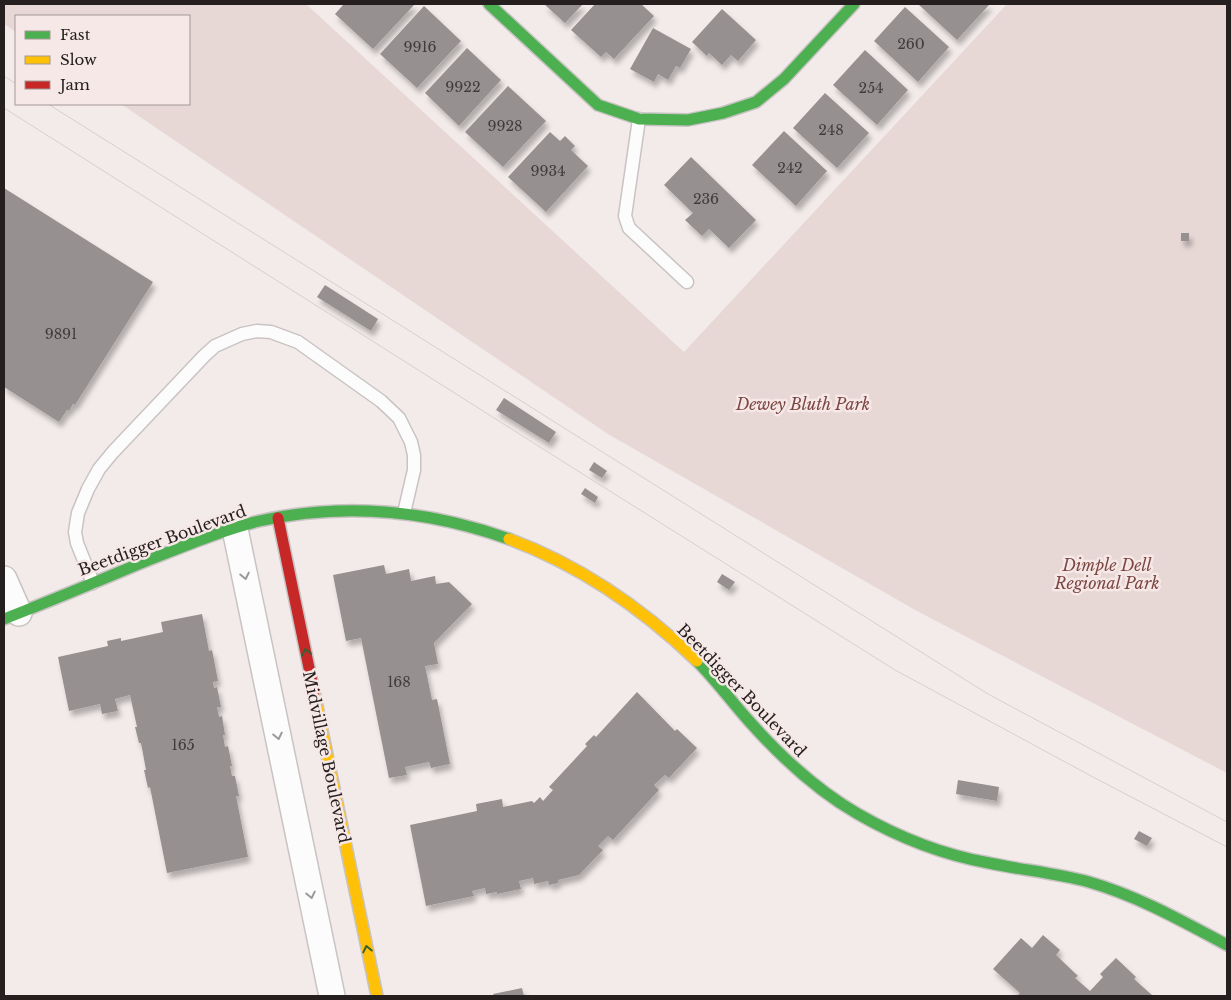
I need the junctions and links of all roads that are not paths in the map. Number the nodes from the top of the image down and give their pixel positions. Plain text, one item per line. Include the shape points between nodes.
1 (489, 4) edge
2 (854, 4) edge
3 (639, 118) junction
4 (687, 282) dead end
5 (404, 513) junction
6 (278, 518) junction
7 (235, 529) junction
8 (4, 579) edge
9 (92, 583) junction
10 (12, 616) edge
11 (1227, 945) edge
12 (332, 996) edge
13 (376, 996) edge

1 - 3 street via 598,105
2 - 3 street via 784,79 756,102 688,120
3 - 4 lane via 626,222
5 - 6 street, Beetdigger Boulevard via 334,510
5 - 9 lane via 414,470 414,455 406,430 391,409 298,342 271,332 242,334 215,346 204,356 99,469 75,521 77,543
5 - 11 street, Beetdigger Boulevard via 474,526 509,538 552,556 608,589 686,651 754,728 804,777 862,816 954,855 1056,874 1118,891
6 - 7 street, Beetdigger Boulevard
13 -> 6 street, Midvillage Boulevard
7 - 9 street, Beetdigger Boulevard
7 -> 12 street
8 - 10 street
9 - 10 street, Beetdigger Boulevard

